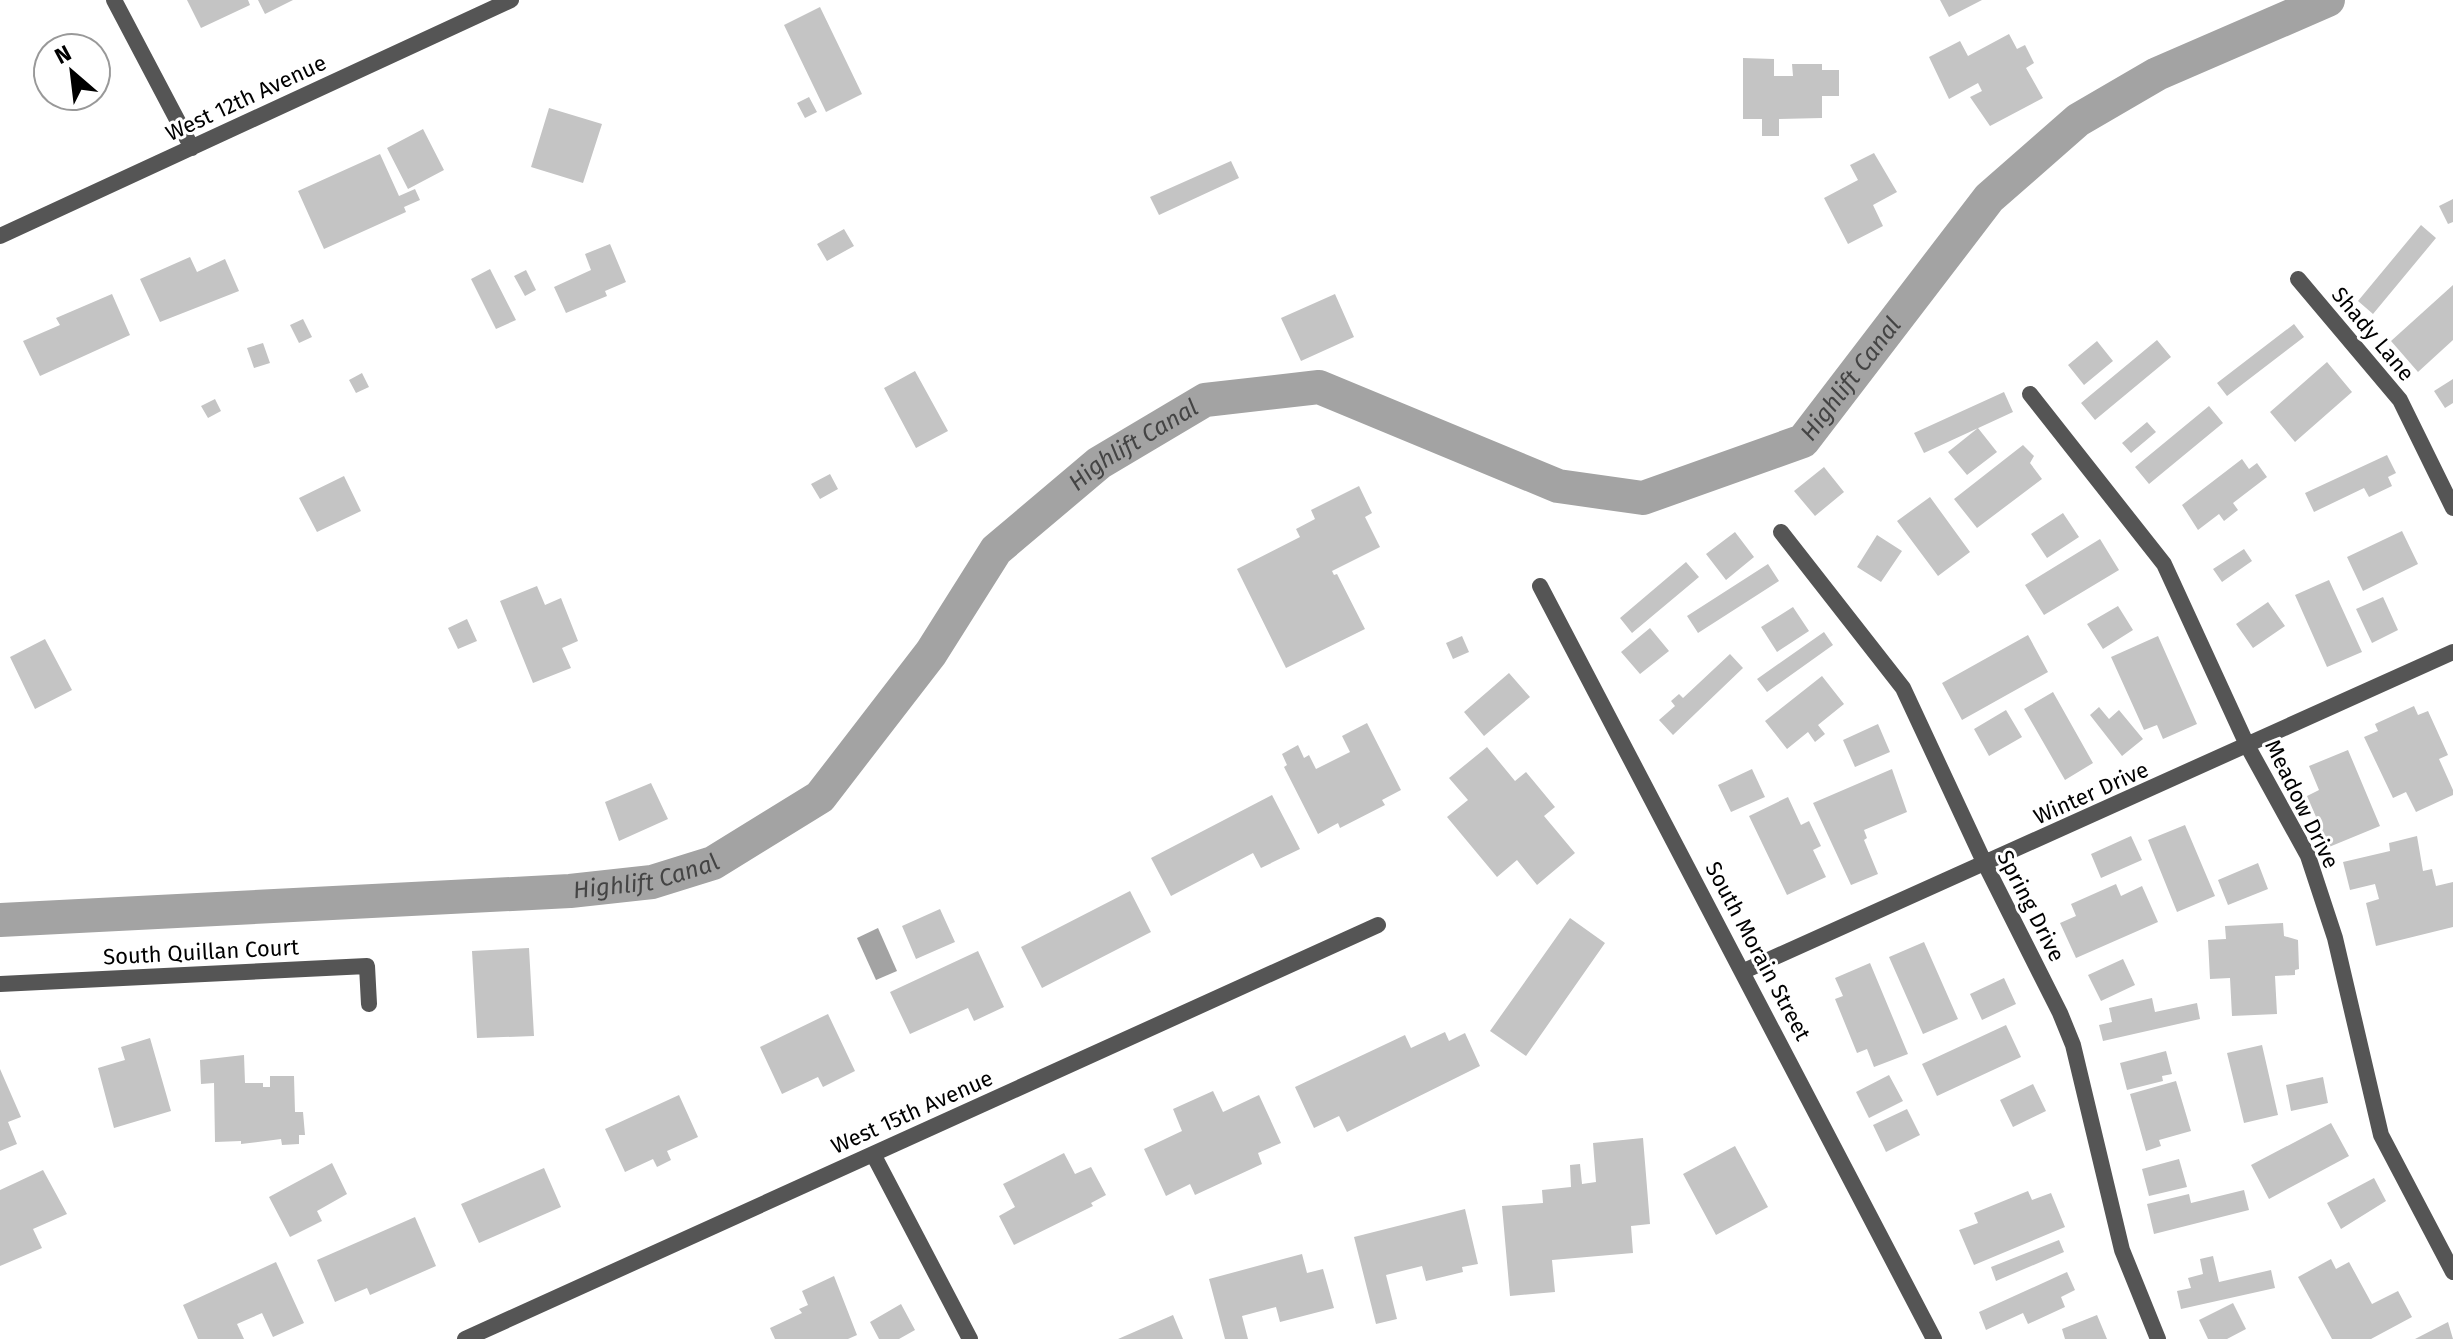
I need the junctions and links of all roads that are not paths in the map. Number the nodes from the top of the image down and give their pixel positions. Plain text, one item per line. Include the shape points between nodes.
1 (114, 0) edge
2 (511, 0) edge
3 (192, 148) junction
4 (0, 236) edge
5 (2298, 279) dead end
6 (2030, 394) dead end
7 (2453, 508) edge
8 (1781, 532) dead end
9 (1540, 586) dead end
10 (2453, 652) edge
11 (2248, 747) junction
12 (1985, 864) junction
13 (1378, 925) dead end
14 (1744, 971) junction
15 (0, 984) edge
16 (369, 1004) dead end
17 (873, 1154) junction
18 (2453, 1272) edge
19 (475, 1337) edge
20 (970, 1339) edge
21 (1934, 1339) edge
22 (2158, 1339) edge

1 - 3 street
2 - 3 street, West 12th Avenue
3 - 4 street, West 12th Avenue
5 - 7 street, Shady Lane via 2400,400
6 - 11 street, Meadow Drive via 2164,564
8 - 12 street, Spring Drive via 1903,688
9 - 14 street, South Morain Street
10 - 11 street, Winter Drive
11 - 12 street, Winter Drive
11 - 18 street, Meadow Drive via 2308,856 2335,938 2381,1135
12 - 14 street, Winter Drive
12 - 22 street, Spring Drive via 2069,1034 2122,1250
13 - 17 street, West 15th Avenue
14 - 21 street, South Morain Street
15 - 16 street, South Quillan Court via 367,966
17 - 19 street, West 15th Avenue
17 - 20 street

